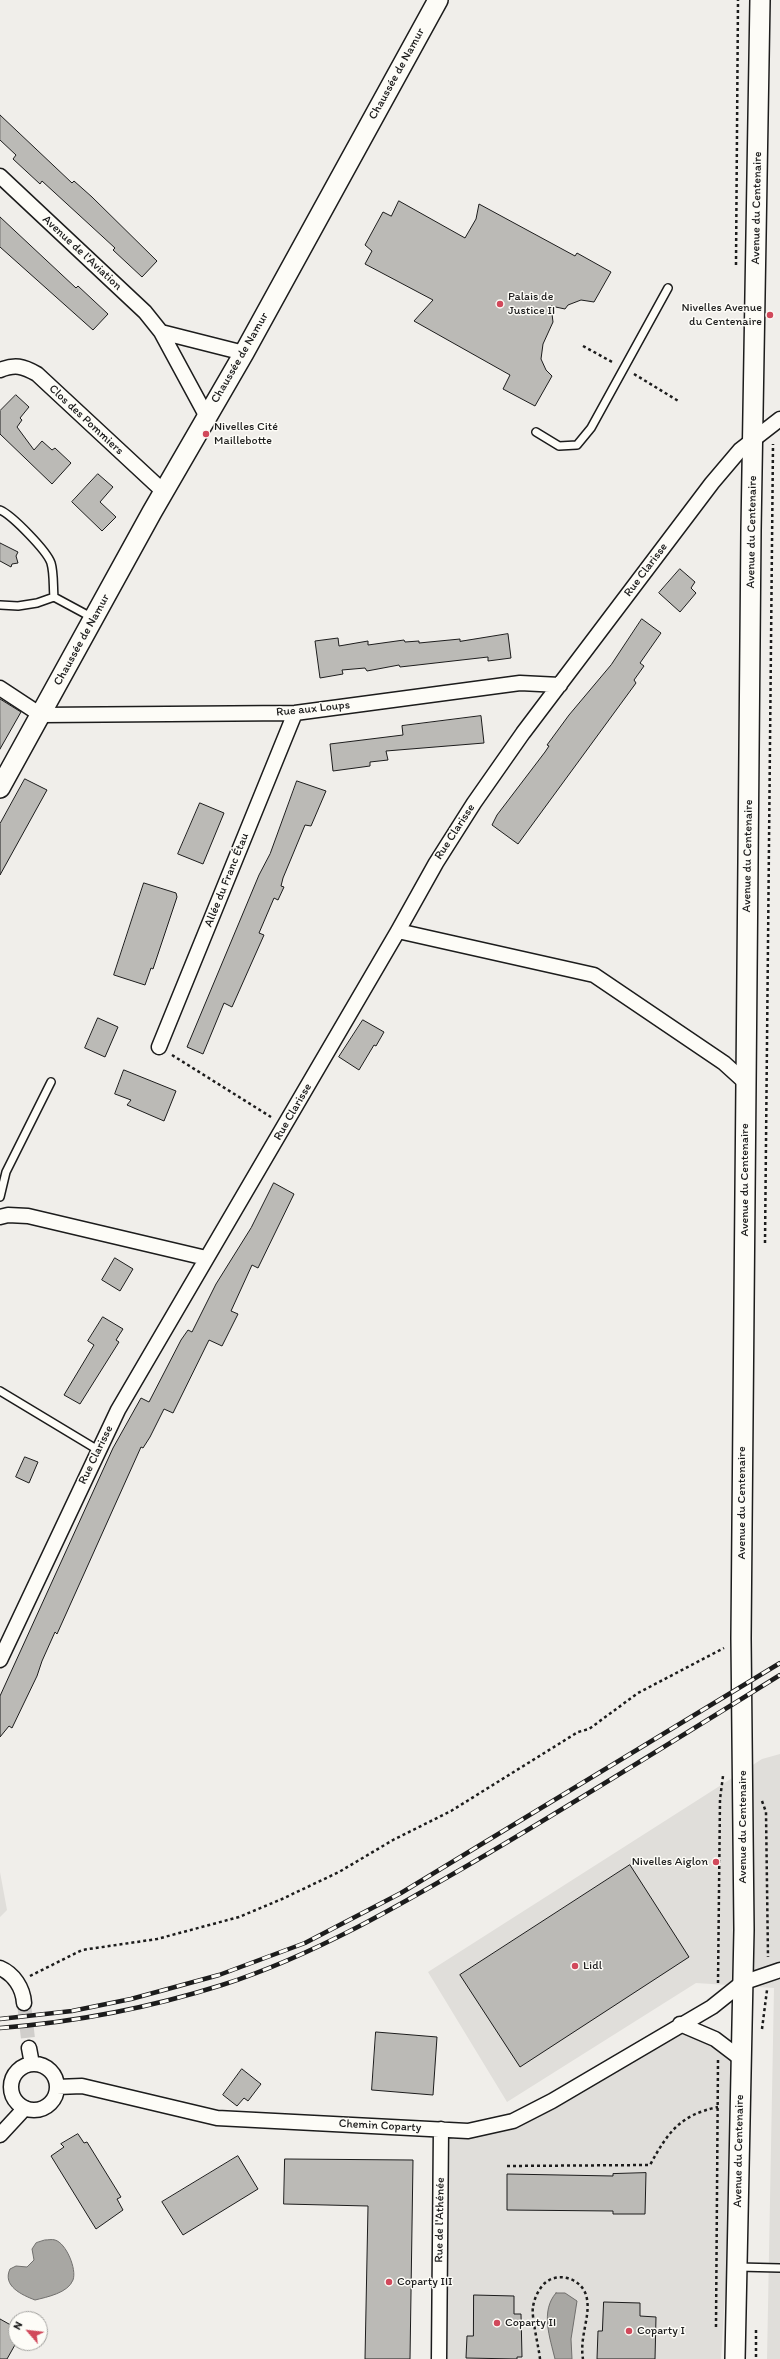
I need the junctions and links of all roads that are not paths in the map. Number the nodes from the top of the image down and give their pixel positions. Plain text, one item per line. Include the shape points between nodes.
1 (438, 0) edge
2 (760, 0) edge
3 (0, 176) edge
4 (668, 288) dead end
5 (160, 332) junction
6 (244, 353) junction
7 (0, 370) edge
8 (207, 417) junction
9 (776, 421) edge
10 (536, 432) dead end
11 (753, 439) junction
12 (164, 492) junction
13 (0, 510) edge
14 (54, 597) junction
15 (0, 605) edge
16 (94, 618) junction
17 (560, 685) junction
18 (0, 688) edge
19 (295, 713) junction
20 (41, 715) junction
21 (0, 788) edge
22 (398, 931) junction
23 (159, 1047) road end
24 (51, 1082) dead end
25 (746, 1083) junction
26 (0, 1197) edge
27 (0, 1217) edge
28 (206, 1258) junction
29 (0, 1391) edge
30 (98, 1450) junction
31 (0, 1660) edge
32 (0, 1968) edge
33 (774, 1972) edge
34 (742, 1983) junction
35 (24, 2003) tunnel mouth
36 (680, 2024) junction
37 (29, 2048) tunnel mouth
38 (740, 2058) junction
39 (32, 2064) junction
40 (6, 2083) edge
41 (57, 2086) junction
42 (24, 2108) junction
43 (441, 2129) junction
44 (0, 2135) edge
45 (736, 2267) junction
46 (780, 2268) edge
47 (439, 2359) edge
48 (736, 2359) edge

1 - 6 main road, Chaussée de Namur
2 - 11 main road, Avenue du Centenaire
3 - 5 street, Avenue de l'Aviation via 145,312
4 - 10 lane via 591,428 577,445 558,446
5 - 6 street
5 - 8 street, Avenue de l'Aviation
6 - 8 main road, Chaussée de Namur
7 - 12 street, Clos des Pommiers via 12,365 37,374
8 - 12 main road, Chaussée de Namur
9 - 11 street, Rue Clarisse
11 - 17 street, Rue Clarisse via 740,450 688,513
11 - 25 main road, Avenue du Centenaire
12 - 16 main road, Chaussée de Namur
13 - 14 lane via 9,514 20,525 51,562
14 - 15 lane via 18,606
14 - 16 lane
16 - 20 main road, Chaussée de Namur
17 - 19 street, Rue aux Loups via 520,683
17 - 22 street, Rue Clarisse via 522,733 474,803 436,863
18 - 20 street
19 - 20 street, Rue aux Loups
19 - 23 street, Allée du Franc Étau
20 - 21 main road, Chaussée de Namur
22 - 25 street via 594,975 724,1063
22 - 28 street, Rue Clarisse
24 - 26 lane via 6,1172
25 - 34 main road, Avenue du Centenaire via 741,1638 744,1907
27 - 28 street via 28,1216
28 - 30 street, Rue Clarisse via 118,1410
29 - 30 lane
30 - 31 street, Rue Clarisse
32 - 35 street via 8,1971 17,1982 24,1995
33 - 34 street, Chemin Coparty
34 - 36 street, Chemin Coparty via 712,2007
34 - 38 main road, Avenue du Centenaire
36 - 38 street via 715,2039
36 - 43 street, Chemin Coparty via 552,2101 513,2121 468,2131
37 - 39 street
38 - 45 main road, Avenue du Centenaire
39 - 40 street via 18,2070
39 - 41 street via 46,2067 52,2072
40 - 42 street via 14,2098
41 - 42 street via 52,2100 46,2106 40,2109
41 - 43 street, Chemin Coparty via 82,2086 217,2118
42 - 44 street
43 - 47 street, Rue de l'Athénée
45 - 46 lane
45 - 48 main road, Avenue du Centenaire

